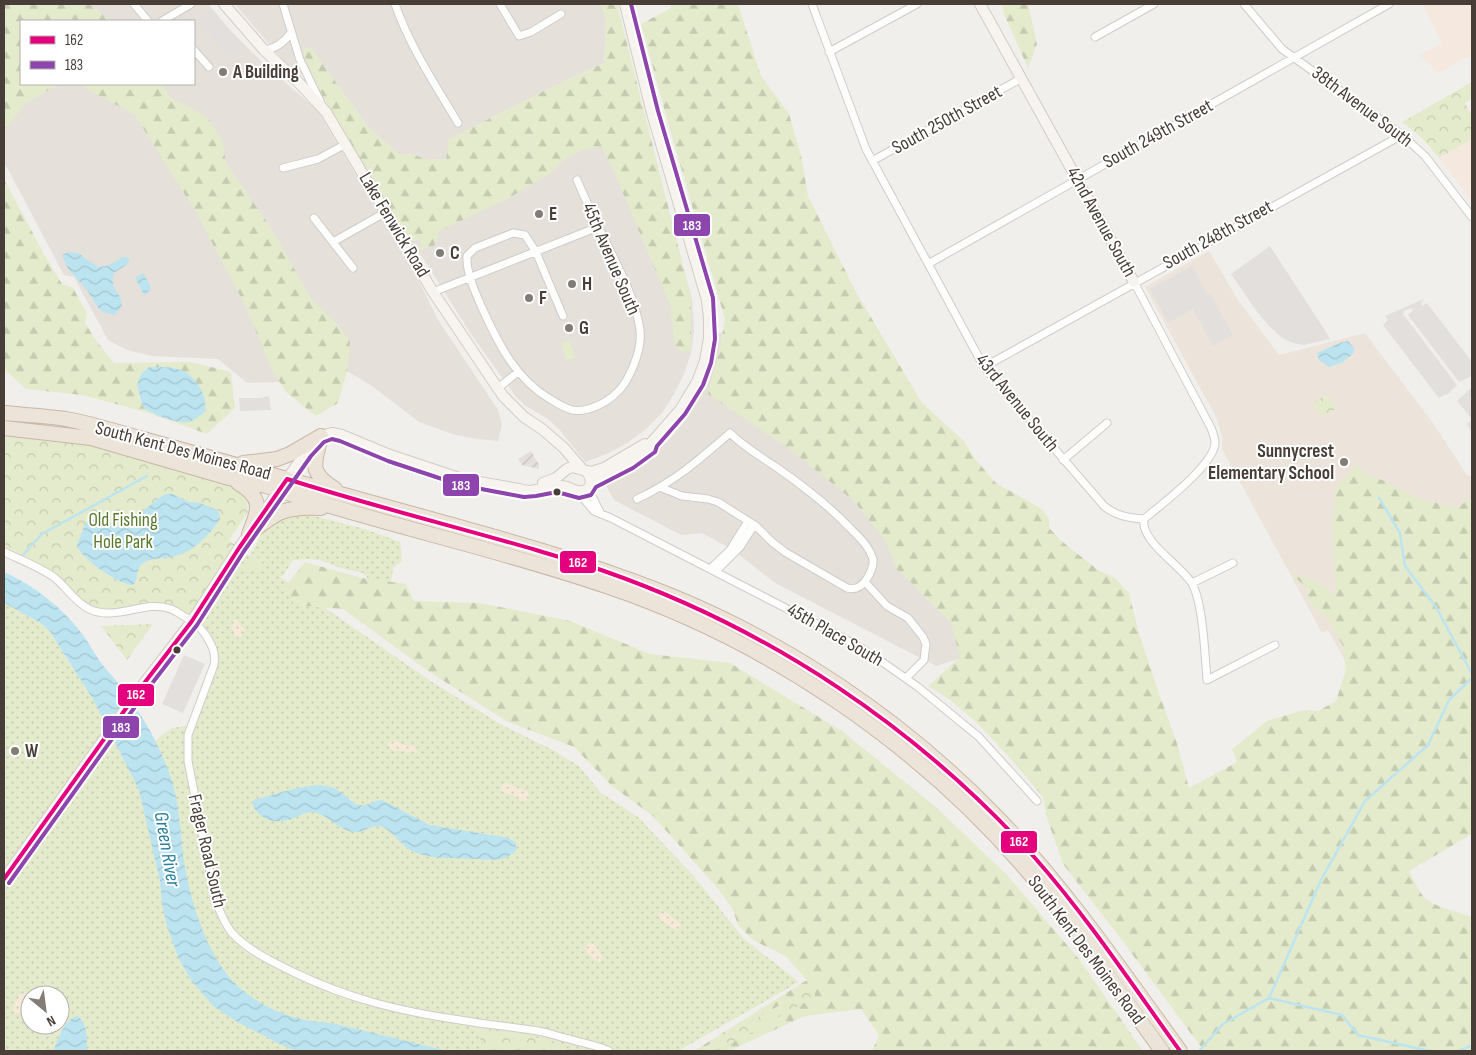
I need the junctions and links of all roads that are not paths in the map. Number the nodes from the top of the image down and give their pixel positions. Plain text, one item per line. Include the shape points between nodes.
1 (134, 4) edge
2 (191, 4) edge
3 (224, 4) edge
4 (283, 4) edge
5 (394, 4) edge
6 (500, 4) edge
7 (625, 4) edge
8 (812, 4) edge
9 (917, 4) edge
10 (980, 4) edge
11 (1154, 4) edge
12 (1244, 4) edge
13 (1389, 4) edge
14 (561, 14) dead end
15 (147, 20) edge
16 (165, 20) edge
17 (291, 33) junction
18 (1094, 37) dead end
19 (264, 50) junction
20 (195, 51) edge
21 (829, 52) junction
22 (1294, 56) junction
23 (209, 66) dead end
24 (1022, 78) junction
25 (326, 112) junction
26 (458, 123) dead end
27 (1402, 135) junction
28 (346, 144) junction
29 (872, 161) junction
30 (283, 168) dead end
31 (1078, 179) junction
32 (577, 180) dead end
33 (386, 212) junction
34 (1472, 217) edge
35 (314, 218) dead end
36 (598, 227) junction
37 (333, 242) junction
38 (536, 252) junction
39 (928, 264) junction
40 (353, 268) dead end
41 (471, 278) junction
42 (1134, 282) junction
43 (433, 292) junction
44 (563, 316) dead end
45 (984, 367) junction
46 (518, 372) junction
47 (498, 388) junction
48 (4, 413) edge
49 (1107, 423) dead end
50 (4, 428) edge
51 (321, 436) junction
52 (651, 443) junction
53 (561, 447) junction
54 (1063, 460) junction
55 (236, 464) junction
56 (584, 470) junction
57 (563, 473) junction
58 (229, 478) junction
59 (287, 479) junction
60 (590, 485) junction
61 (567, 487) junction
62 (662, 488) junction
63 (519, 489) junction
64 (279, 491) junction
65 (578, 492) junction
66 (637, 499) dead end
67 (344, 502) junction
68 (602, 514) junction
69 (1144, 519) junction
70 (751, 523) junction
71 (249, 534) junction
72 (4, 552) edge
73 (1232, 563) dead end
74 (713, 570) junction
75 (865, 582) junction
76 (1192, 583) junction
77 (192, 621) junction
78 (1275, 645) dead end
79 (906, 678) junction
80 (1037, 801) dead end
81 (4, 879) edge
82 (609, 1051) edge
83 (1162, 1051) edge
84 (1180, 1051) edge

1 - 15 street
2 - 16 street
3 - 19 main road, Lake Fenwick Road
4 - 17 street
5 - 26 street via 416,54
6 - 14 street via 519,36
7 - 52 main road via 652,113 707,300 709,319 705,361 697,382 680,410
8 - 21 street, 43rd Avenue South
9 - 21 street
10 - 24 main road, 42nd Avenue South
11 - 18 street
12 - 22 street, 38th Avenue South via 1282,49
13 - 22 street, South 249th Street
17 - 19 street via 282,43
17 - 25 street via 310,83
19 - 25 main road, Lake Fenwick Road
20 - 23 street
21 - 29 street, 43rd Avenue South
22 - 27 street, 38th Avenue South
22 - 31 street, South 249th Street
24 - 29 street, South 250th Street
24 - 31 main road, 42nd Avenue South
25 - 28 main road, Lake Fenwick Road
27 - 34 street, 38th Avenue South via 1425,156
27 - 42 street, South 248th Street
28 - 30 street via 318,159
28 - 33 main road, Lake Fenwick Road
29 - 39 street, 43rd Avenue South
31 - 39 street, South 249th Street
31 - 42 main road, 42nd Avenue South
32 - 36 street, 45th Avenue South
33 - 37 street
33 - 43 main road, Lake Fenwick Road
35 - 37 street
36 - 38 street
36 - 46 street, 45th Avenue South via 636,315 640,337 638,352 626,381 612,397 584,410 570,410 533,387
37 - 40 street
38 - 41 street
38 - 41 street via 528,238 513,232 472,250 467,256
38 - 44 street
39 - 45 street, 43rd Avenue South
41 - 43 street
41 - 46 street via 496,337
42 - 45 street, South 248th Street
42 - 69 street, 42nd Avenue South via 1211,428 1215,444 1204,466
43 - 47 main road, Lake Fenwick Road
45 - 54 street, 43rd Avenue South
46 - 47 street
47 - 53 main road, Lake Fenwick Road via 521,414 548,433
48 - 55 highway, South Kent Des Moines Road via 67,419
49 - 54 street
50 - 58 highway, South Kent Des Moines Road via 91,438
51 - 55 highway via 277,460
51 - 59 main road
51 - 63 main road via 342,434 390,455 462,479
51 - 67 highway via 315,458 316,472
52 - 56 main road via 604,468
52 - 60 main road via 650,448 640,455
53 - 56 main road, Lake Fenwick Road
53 - 57 main road
54 - 69 street, 43rd Avenue South via 1111,512
55 - 59 highway, South Kent Des Moines Road
56 - 57 main road via 572,467
56 - 60 main road via 591,479
57 - 61 main road via 563,483
57 - 63 main road via 550,481 524,485
58 - 64 highway, South Kent Des Moines Road
58 - 71 highway via 249,489 257,501
59 - 64 main road
59 - 67 highway, South Kent Des Moines Road
60 - 65 main road via 585,491
60 - 68 street
61 - 63 main road via 525,492
61 - 65 main road
62 - 66 street
62 - 70 street via 682,496 718,502
62 - 75 street via 730,434 792,478 862,540 873,562
64 - 67 highway, South Kent Des Moines Road
64 - 71 main road
65 - 68 street, 45th Place South via 594,511
67 - 71 highway via 294,508 274,515
67 - 83 highway, South Kent Des Moines Road via 664,608 734,641 822,692 925,768 994,834 1062,914
67 - 84 highway, South Kent Des Moines Road via 602,570 653,589 742,629 860,700 967,787 1035,858
68 - 74 street, 45th Place South
69 - 76 street via 1149,538
70 - 74 street via 740,547
70 - 75 street via 785,552 841,585 856,589
71 - 77 main road
72 - 77 street, Frager Road South via 45,572 78,602 97,612 116,614 164,607
73 - 76 street
74 - 79 street, 45th Place South via 838,635
75 - 79 street via 886,606 908,618 926,644 924,660
76 - 78 street via 1201,617 1207,680
77 - 81 main road
77 - 82 street, Frager Road South via 213,646 215,656 188,735 188,761 215,899 232,932 259,955 317,983 360,999 416,1013 544,1032
79 - 80 street, 45th Place South via 979,737

